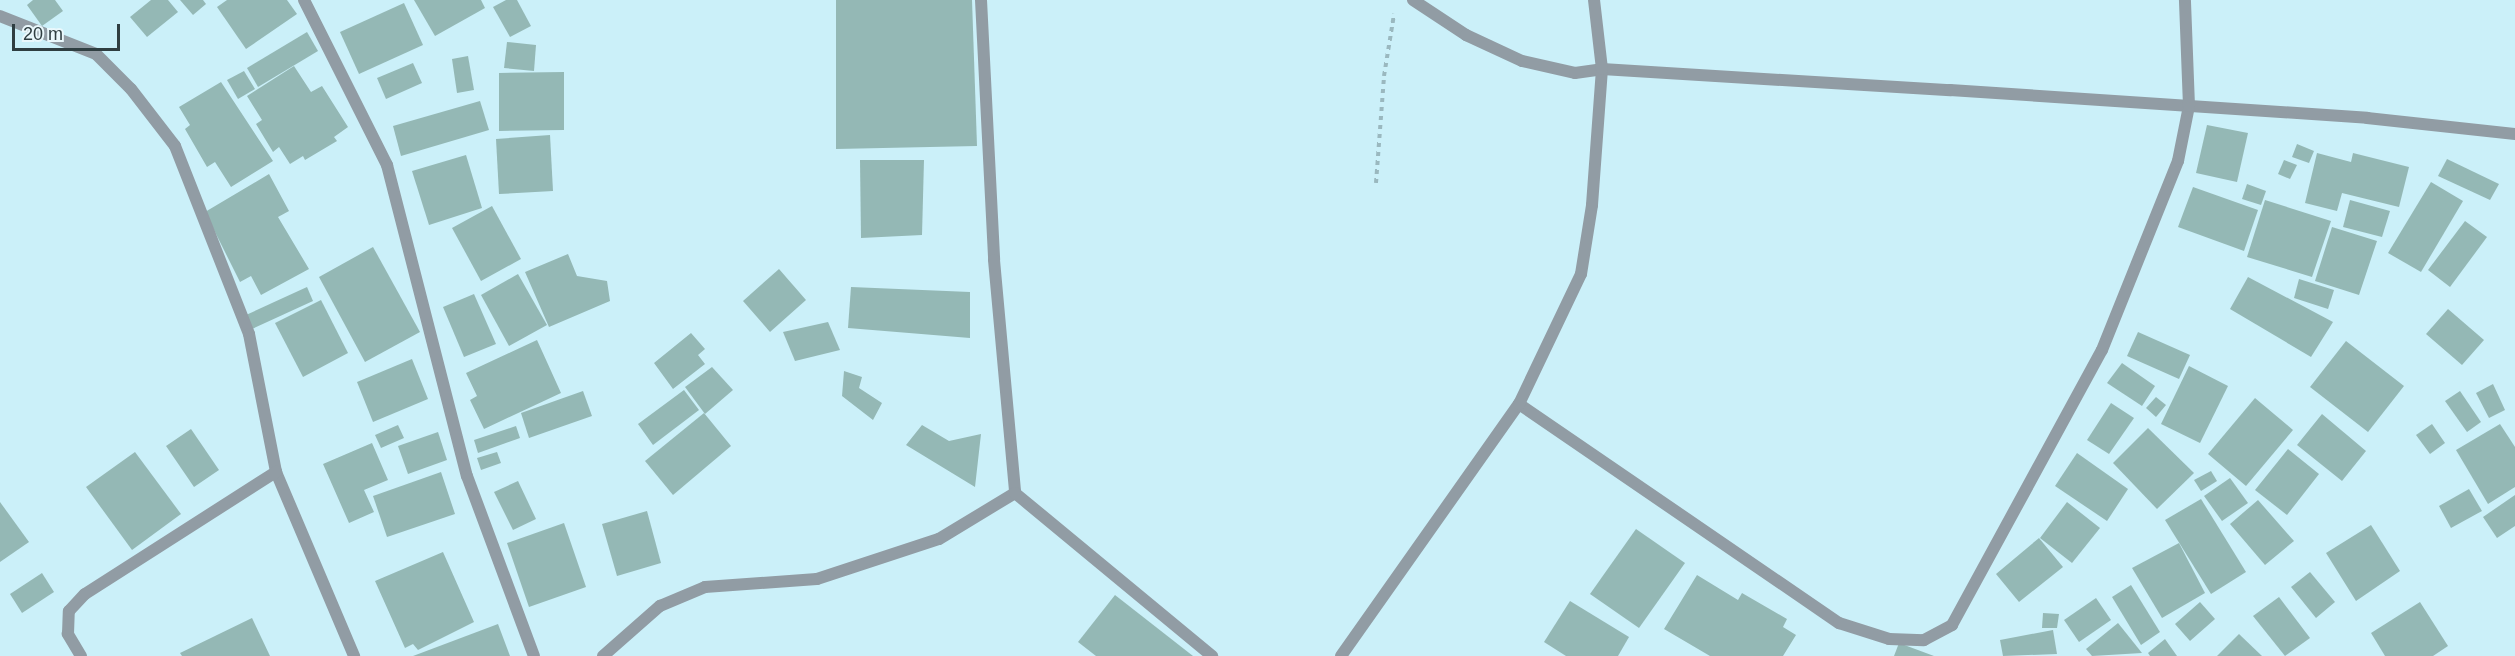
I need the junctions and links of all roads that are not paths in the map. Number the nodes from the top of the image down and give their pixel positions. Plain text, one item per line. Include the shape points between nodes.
1 (304, 0) edge
2 (981, 0) edge
3 (1413, 0) edge
4 (1594, 0) edge
5 (2185, 0) edge
6 (0, 16) edge
7 (1602, 69) junction
8 (2189, 106) junction
9 (2515, 134) edge
10 (1519, 404) junction
11 (276, 472) junction
12 (1015, 493) junction
13 (81, 656) edge
14 (354, 656) edge
15 (534, 656) edge
16 (603, 656) edge
17 (1212, 656) edge
18 (1341, 656) edge

1 - 15 street via 387,165 467,476
2 - 12 street via 994,260
3 - 7 street via 1466,35 1522,61 1575,73
4 - 7 street
5 - 8 street
6 - 11 street via 96,54 130,89 175,147 249,334
7 - 8 street
7 - 10 street via 1592,205 1581,274
8 - 9 street
8 - 10 street via 2178,161 2102,350 1952,626 1924,640 1889,639 1839,623
10 - 18 street
11 - 13 street via 85,594 69,611 68,634
11 - 14 street
12 - 16 street via 939,539 817,579 705,587 660,606
12 - 17 street

